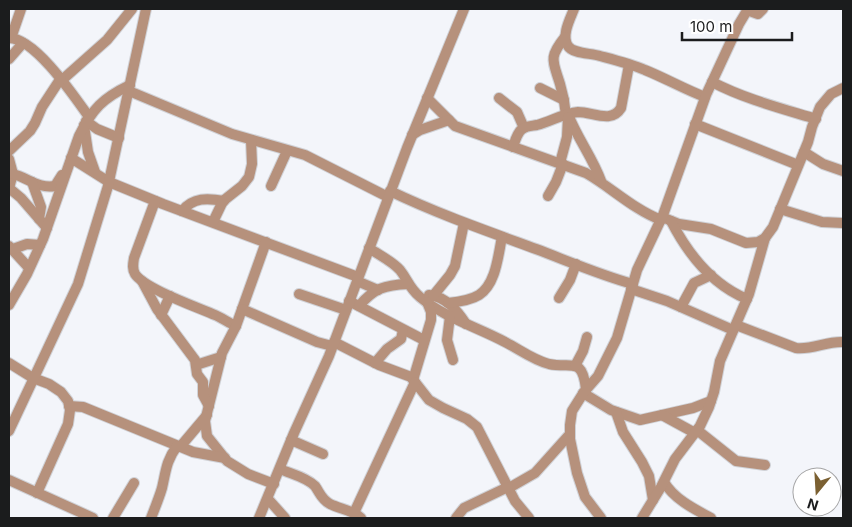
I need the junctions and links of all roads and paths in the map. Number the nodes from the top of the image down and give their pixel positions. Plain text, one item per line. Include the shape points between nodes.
1 (21, 9) edge
2 (132, 9) edge
3 (146, 9) edge
4 (464, 9) edge
5 (574, 9) edge
6 (763, 9) edge
7 (744, 10) edge
8 (565, 37) junction
9 (10, 38) edge
10 (23, 43) junction
11 (9, 59) edge
12 (629, 65) junction
13 (62, 79) junction
14 (712, 82) junction
15 (130, 88) junction
16 (540, 88) dead end
17 (843, 88) edge
18 (705, 97) junction
19 (427, 98) junction
20 (499, 98) dead end
21 (564, 100) junction
22 (568, 115) junction
23 (816, 119) junction
24 (449, 120) junction
25 (87, 121) junction
26 (696, 124) junction
27 (524, 128) junction
28 (412, 135) junction
29 (119, 138) junction
30 (251, 140) junction
31 (513, 147) junction
32 (288, 150) junction
33 (9, 151) edge
34 (804, 152) junction
35 (71, 158) junction
36 (9, 159) edge
37 (561, 163) junction
38 (798, 165) junction
39 (843, 171) edge
40 (94, 172) junction
41 (14, 174) junction
42 (66, 174) junction
43 (109, 182) junction
44 (601, 182) junction
45 (33, 186) junction
46 (271, 186) dead end
47 (9, 188) edge
48 (389, 194) junction
49 (548, 196) dead end
50 (155, 200) junction
51 (224, 201) junction
52 (24, 202) junction
53 (780, 209) junction
54 (182, 211) junction
55 (643, 212) junction
56 (39, 219) junction
57 (665, 220) junction
58 (213, 222) junction
59 (464, 223) junction
60 (843, 223) edge
61 (46, 228) junction
62 (654, 234) junction
63 (502, 237) junction
64 (766, 238) junction
65 (266, 242) junction
66 (40, 245) junction
67 (11, 247) edge
68 (369, 248) junction
69 (576, 264) junction
70 (29, 268) junction
71 (711, 275) junction
72 (357, 279) junction
73 (142, 281) junction
74 (408, 284) junction
75 (632, 287) junction
76 (378, 290) junction
77 (299, 294) dead end
78 (170, 296) junction
79 (559, 298) dead end
80 (430, 299) junction
81 (747, 299) junction
82 (448, 303) junction
83 (9, 305) edge
84 (348, 305) junction
85 (360, 306) junction
86 (681, 308) junction
87 (242, 309) junction
88 (161, 315) junction
89 (450, 316) junction
90 (466, 324) junction
91 (236, 326) junction
92 (735, 328) junction
93 (404, 330) junction
94 (588, 337) dead end
95 (424, 340) junction
96 (843, 342) edge
97 (333, 344) junction
98 (221, 357) junction
99 (453, 360) dead end
100 (9, 363) edge
101 (375, 363) junction
102 (196, 365) junction
103 (575, 366) junction
104 (33, 378) junction
105 (414, 381) junction
106 (584, 391) junction
107 (711, 401) junction
108 (69, 406) junction
109 (208, 410) junction
110 (616, 412) junction
111 (662, 415) junction
112 (9, 431) edge
113 (696, 432) junction
114 (570, 434) junction
115 (291, 440) junction
116 (178, 447) junction
117 (324, 454) dead end
118 (225, 458) junction
119 (643, 464) junction
120 (765, 465) dead end
121 (280, 469) junction
122 (9, 480) edge
123 (134, 483) dead end
124 (664, 483) junction
125 (274, 484) junction
126 (508, 488) junction
127 (38, 493) junction
128 (268, 499) junction
129 (653, 500) junction
130 (358, 516) edge
131 (93, 518) edge
132 (113, 518) edge
133 (151, 518) edge
134 (259, 518) edge
135 (285, 518) edge
136 (456, 518) edge
137 (529, 518) edge
138 (601, 518) edge
139 (642, 518) edge
140 (711, 518) edge

1 - 9 street
2 - 13 street via 107,40
3 - 15 street
4 - 19 street
5 - 8 street
6 - 7 street via 758,14
7 - 14 street
8 - 12 street via 572,50
8 - 21 street via 553,59
9 - 10 street
10 - 11 street
10 - 13 street
12 - 18 street
12 - 22 street via 617,114 588,112
13 - 25 street
13 - 33 street via 30,131
14 - 18 street
14 - 23 street via 768,106
15 - 25 street via 112,94 97,106
15 - 29 street
15 - 30 street
16 - 21 street
17 - 23 street via 826,99
18 - 26 street
19 - 24 street
19 - 28 street
20 - 27 street via 517,112
21 - 22 street
22 - 27 street
22 - 37 street
22 - 44 street
23 - 34 street
24 - 28 street
24 - 31 street via 455,126
25 - 29 street
25 - 35 street
25 - 40 street via 88,152
26 - 38 street
26 - 57 street
27 - 31 street
28 - 48 street
29 - 43 street
30 - 32 street
30 - 51 street via 250,177
31 - 37 street
32 - 46 street
32 - 48 street
34 - 38 street
34 - 39 street
35 - 40 street
35 - 42 street
36 - 41 street
37 - 44 street
37 - 49 street
38 - 53 street
40 - 43 street
41 - 45 street
41 - 47 street
42 - 45 street via 52,187
42 - 61 street
43 - 50 street
43 - 104 street via 78,284
44 - 55 street
45 - 52 street
45 - 56 street via 41,207
47 - 52 street
48 - 59 street
48 - 68 street
50 - 54 street
50 - 73 street via 134,258 133,268
51 - 54 street via 202,199 190,203
51 - 58 street
52 - 56 street
53 - 60 street via 822,222
53 - 64 street
54 - 58 street
55 - 57 street
55 - 62 street
56 - 61 street
57 - 62 street
57 - 64 street via 711,229 746,243
57 - 71 street
58 - 65 street
59 - 63 street
59 - 80 street via 450,275
61 - 66 street
62 - 75 street
63 - 69 street
63 - 82 street via 487,288 478,296
64 - 81 street
65 - 72 street
65 - 87 street
66 - 67 street
66 - 70 street
67 - 70 street
68 - 72 street
68 - 74 street via 396,266
69 - 75 street
69 - 79 street
70 - 83 street
71 - 81 street via 728,290
71 - 86 street via 694,282
72 - 76 street
72 - 84 street
73 - 78 street
73 - 88 street
74 - 76 street via 389,285
74 - 80 street via 415,293
75 - 86 street
75 - 106 street via 617,338 598,376
76 - 85 street
77 - 84 street
78 - 88 street
78 - 91 street
80 - 82 street
80 - 89 street
80 - 95 street via 431,320
81 - 92 street
82 - 90 street
84 - 85 street
84 - 97 street
85 - 93 street
86 - 92 street
87 - 91 street
87 - 97 street via 317,342
88 - 102 street
89 - 90 street
89 - 99 street via 447,340
90 - 103 street via 537,359 550,364
91 - 98 street
92 - 96 street via 803,349
92 - 107 street via 720,360
93 - 95 street
93 - 101 street via 400,339
94 - 103 street
95 - 105 street
97 - 101 street
97 - 115 street
98 - 102 street
98 - 109 street
100 - 104 street
101 - 105 street
102 - 109 street
103 - 106 street via 582,371
104 - 108 street via 61,392
104 - 112 street
105 - 126 street via 429,400 478,427
105 - 130 street
106 - 110 street
106 - 114 street via 572,411
107 - 111 street
107 - 113 street
108 - 116 street via 83,407
108 - 127 street via 68,424
109 - 116 street
109 - 118 street via 205,421 207,436
110 - 111 street via 640,420
110 - 119 street via 623,432
111 - 113 street
113 - 120 street via 736,461
113 - 124 street via 675,459
114 - 126 street via 535,473
114 - 138 street via 585,497
115 - 117 street
115 - 121 street
116 - 118 street
116 - 133 street via 165,469
118 - 125 street via 248,474
119 - 124 street
119 - 129 street via 649,476
121 - 125 street
121 - 130 street via 308,481 330,504
122 - 127 street
123 - 132 street
124 - 129 street
124 - 140 street via 685,503
125 - 128 street
126 - 136 street via 464,508
126 - 137 street
127 - 131 street
128 - 134 street
128 - 135 street
129 - 139 street

